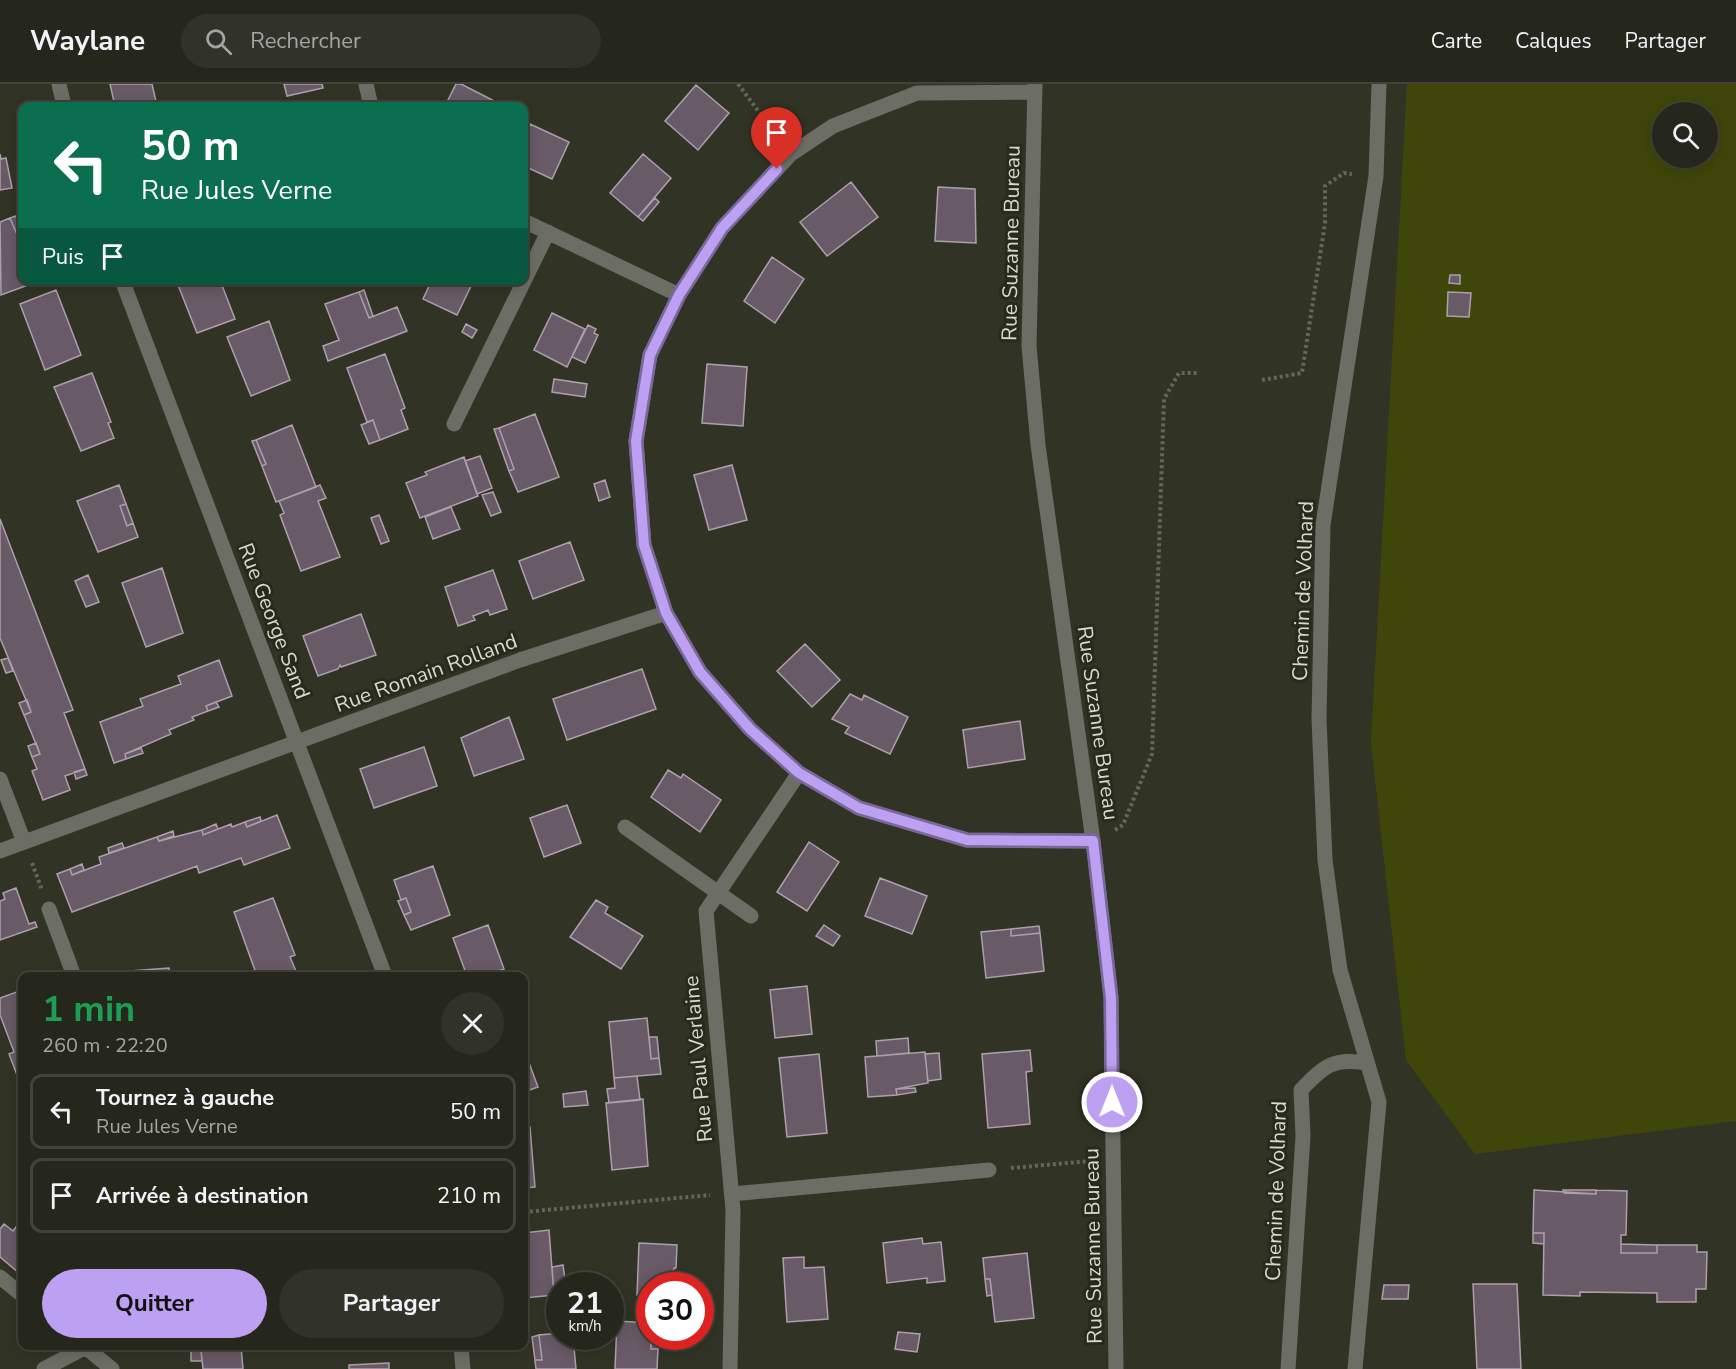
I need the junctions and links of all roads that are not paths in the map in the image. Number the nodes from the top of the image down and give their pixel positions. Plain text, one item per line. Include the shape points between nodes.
1 (59, 84) edge
2 (366, 84) edge
3 (1379, 84) edge
4 (1034, 88) edge
5 (63, 102) edge
6 (370, 102) edge
7 (528, 223) edge
8 (548, 232) junction
9 (528, 273) edge
10 (124, 285) edge
11 (522, 285) edge
12 (679, 295) junction
13 (454, 424) dead end
14 (666, 613) junction
15 (298, 742) junction
16 (799, 773) junction
17 (0, 779) edge
18 (625, 827) dead end
19 (1093, 841) junction
20 (24, 842) junction
21 (0, 851) edge
22 (719, 893) junction
23 (49, 909) road end
24 (751, 916) dead end
25 (73, 972) edge
26 (384, 972) edge
27 (1366, 1063) junction
28 (989, 1170) road end
29 (732, 1194) junction
30 (0, 1277) edge
31 (18, 1292) edge
32 (78, 1350) edge
33 (90, 1350) edge
34 (461, 1350) edge
35 (44, 1369) edge
36 (112, 1369) edge
37 (463, 1369) edge
38 (730, 1369) edge
39 (1116, 1369) edge
40 (1288, 1369) edge
41 (1355, 1369) edge

1 - 5 street
2 - 6 street
3 - 27 street, Chemin de Volhard via 1376,176 1323,525 1319,719 1325,860 1340,970
4 - 12 street via 917,93 833,126 791,154 722,228
4 - 19 street, Rue Suzanne Bureau via 1029,346 1038,445
7 - 8 street
8 - 9 street
8 - 12 street
10 - 15 street, Rue George Sand
11 - 13 street
12 - 14 street via 650,355 636,441 644,545
14 - 15 street, Rue Romain Rolland via 520,660
14 - 16 street via 700,672 750,729
15 - 20 street, Rue Romain Rolland
15 - 26 street, Rue George Sand
16 - 19 street via 859,808 967,840
16 - 22 street, Rue Paul Verlaine
17 - 20 street
18 - 22 street
19 - 39 street, Rue Suzanne Bureau via 1111,998
20 - 21 street, Rue Romain Rolland
22 - 24 street
22 - 29 street, Rue Paul Verlaine via 706,911
23 - 25 street
27 - 40 street, Chemin de Volhard via 1345,1059 1321,1068 1301,1090 1303,1136
27 - 41 street, Chemin de Volhard via 1379,1102
28 - 29 street
29 - 38 street, Rue Paul Verlaine
30 - 31 street
32 - 35 street
33 - 36 street
34 - 37 street

